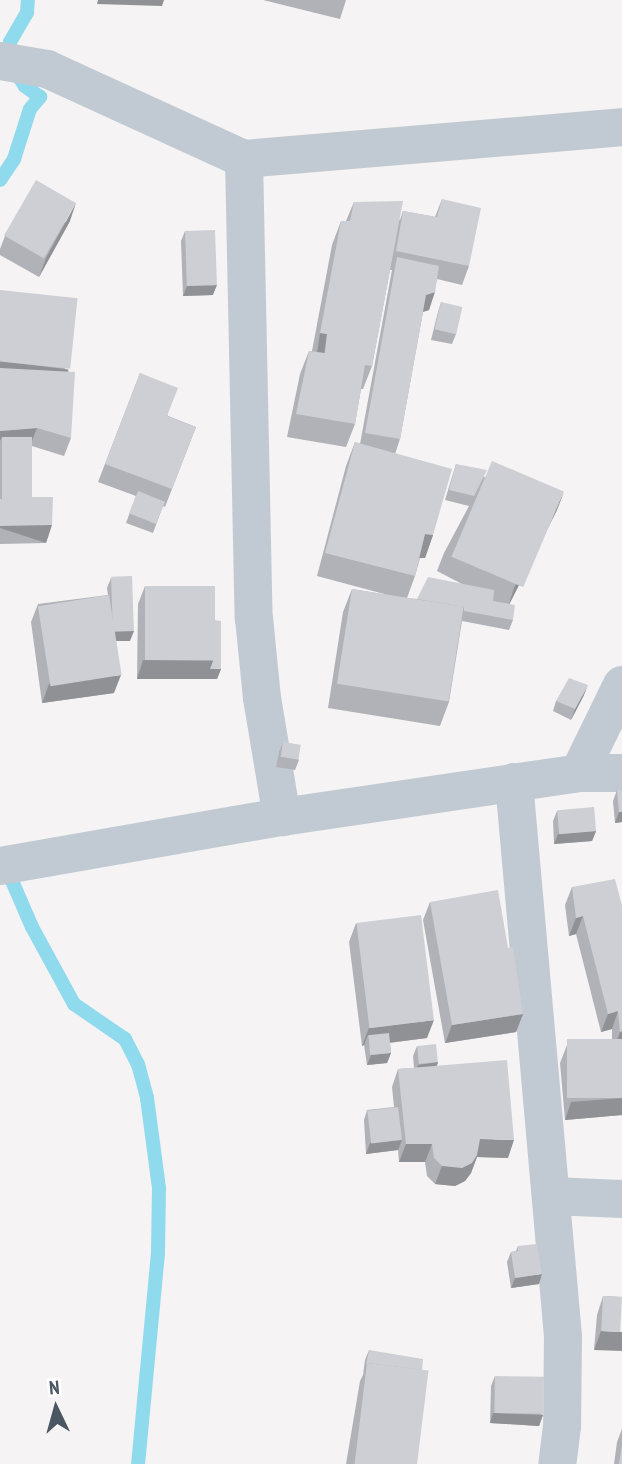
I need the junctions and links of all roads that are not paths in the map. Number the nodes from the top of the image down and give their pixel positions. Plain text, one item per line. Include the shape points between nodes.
1 (0, 61) edge
2 (622, 127) edge
3 (244, 159) junction
4 (622, 685) edge
5 (579, 773) junction
6 (622, 773) edge
7 (514, 782) junction
8 (282, 817) junction
9 (0, 866) edge
10 (551, 1196) junction
11 (622, 1199) edge
12 (557, 1464) edge

1 - 3 street via 47,69
2 - 3 street
3 - 8 street via 254,618
4 - 5 street
5 - 6 street
5 - 7 street
7 - 8 street
7 - 10 street
8 - 9 street
10 - 11 street
10 - 12 street via 563,1337

